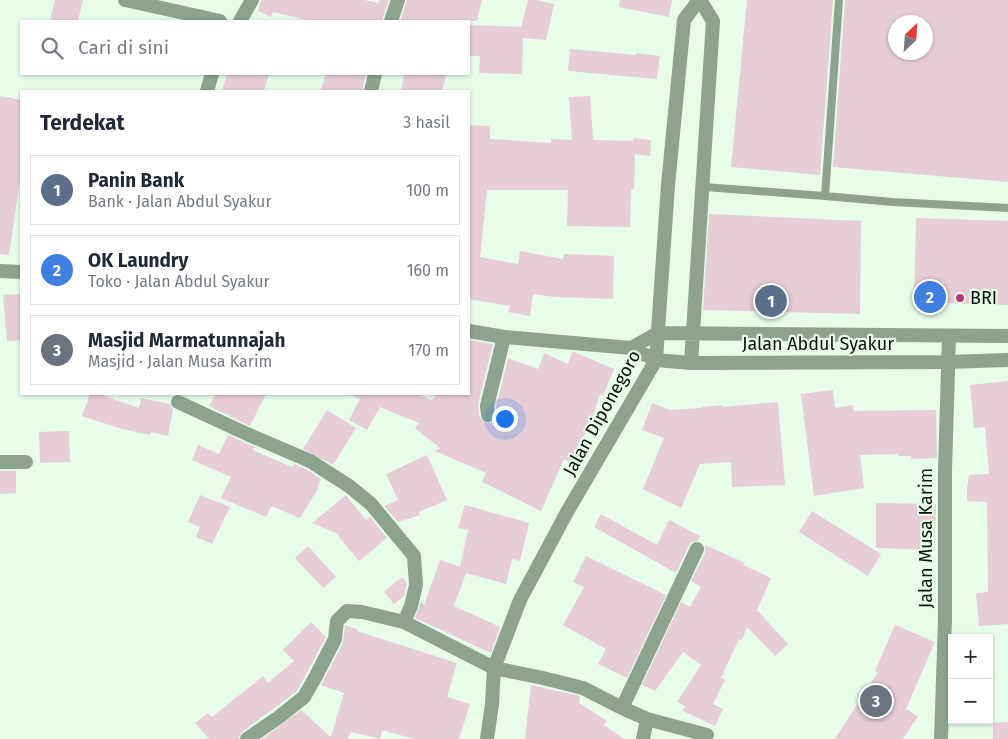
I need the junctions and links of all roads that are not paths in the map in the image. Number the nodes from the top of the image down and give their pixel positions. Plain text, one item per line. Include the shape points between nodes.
1 (126, 0) edge
2 (252, 0) edge
3 (398, 0) edge
4 (699, 0) edge
5 (839, 0) edge
6 (216, 20) edge
7 (241, 20) edge
8 (391, 20) edge
9 (212, 75) edge
10 (375, 75) edge
11 (207, 90) edge
12 (371, 90) edge
13 (704, 187) junction
14 (825, 196) junction
15 (1008, 208) edge
16 (0, 270) edge
17 (20, 272) edge
18 (470, 331) edge
19 (694, 332) junction
20 (658, 333) junction
21 (949, 336) junction
22 (1008, 336) edge
23 (504, 337) junction
24 (631, 348) junction
25 (656, 360) junction
26 (1008, 360) edge
27 (947, 362) junction
28 (691, 363) junction
29 (178, 402) dead end
30 (488, 415) dead end
31 (0, 462) edge
32 (26, 462) dead end
33 (697, 549) dead end
34 (404, 622) junction
35 (494, 668) junction
36 (622, 708) junction
37 (647, 719) junction
38 (707, 735) dead end
39 (247, 739) edge
40 (487, 739) edge
41 (643, 739) edge
42 (941, 739) edge

1 - 6 street
2 - 7 street
3 - 8 street
4 - 13 street via 713,21
4 - 20 street, Jalan Diponegoro via 684,20
5 - 14 lane
9 - 11 street
10 - 12 street
13 - 14 lane
13 - 19 street
14 - 15 lane
16 - 17 street
18 - 23 street, Jalan Abdul Syakur
19 - 20 street, Jalan Abdul Syakur
19 - 21 street, Jalan Abdul Syakur
19 - 28 street
20 - 24 street, Jalan Abdul Syakur
20 - 25 street, Jalan Diponegoro
21 - 22 street, Jalan Abdul Syakur
21 - 27 street, Jalan Musa Karim
23 - 24 street, Jalan Abdul Syakur
23 - 30 street via 487,406
24 - 25 street, Jalan Abdul Syakur
25 - 28 street, Jalan Abdul Syakur
25 - 35 street, Jalan Diponegoro via 520,600
26 - 27 street, Jalan Abdul Syakur
27 - 28 street, Jalan Abdul Syakur
27 - 42 street, Jalan Musa Karim
29 - 34 street via 310,461 371,504 414,556 416,585
31 - 32 street
33 - 36 street
34 - 35 street
34 - 39 street via 347,611 337,621 335,639 304,697
35 - 36 street via 583,688
35 - 40 street, Jalan Diponegoro
36 - 37 street
37 - 38 street
37 - 41 street

